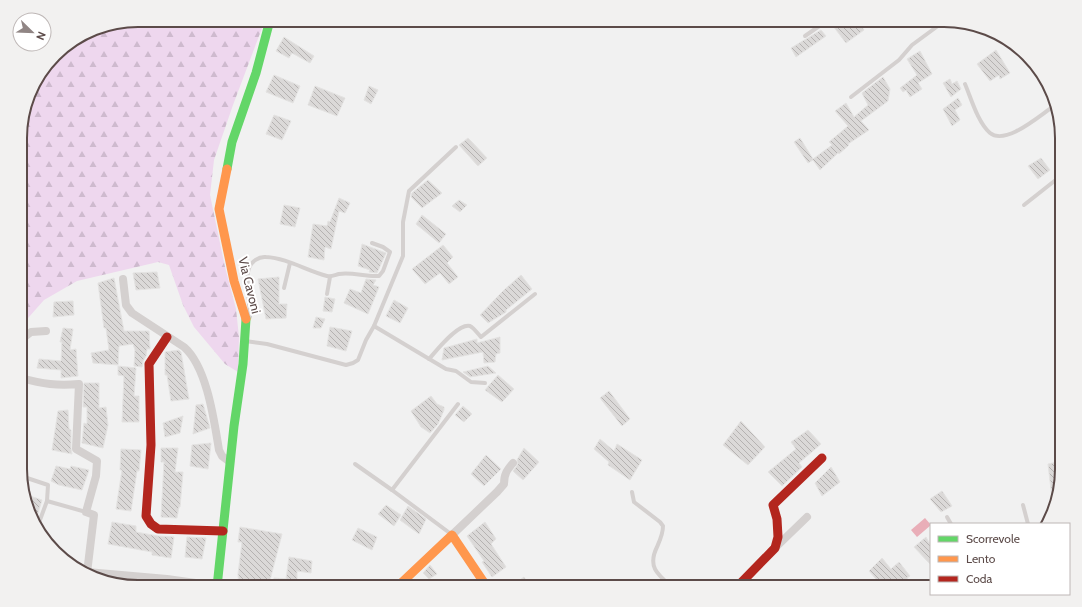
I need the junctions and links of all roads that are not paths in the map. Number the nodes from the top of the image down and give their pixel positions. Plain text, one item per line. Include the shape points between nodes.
1 (268, 27) edge
2 (818, 27) edge
3 (936, 27) edge
4 (805, 36) dead end
5 (964, 84) dead end
6 (851, 97) dead end
7 (1051, 108) edge
8 (456, 147) dead end
9 (1055, 181) edge
10 (1024, 205) dead end
11 (372, 243) dead end
12 (290, 263) junction
13 (330, 277) junction
14 (123, 279) dead end
15 (284, 288) dead end
16 (327, 294) dead end
17 (535, 294) dead end
18 (374, 326) junction
19 (46, 331) dead end
20 (27, 335) edge
21 (167, 337) junction
22 (245, 339) junction
23 (429, 359) junction
24 (27, 380) edge
25 (485, 382) dead end
26 (458, 404) dead end
27 (822, 458) dead end
28 (230, 462) junction
29 (513, 463) dead end
30 (355, 464) dead end
31 (28, 478) edge
32 (392, 490) junction
33 (632, 492) dead end
34 (47, 501) junction
35 (1023, 505) dead end
36 (86, 512) junction
37 (807, 517) dead end
38 (947, 517) dead end
39 (40, 521) edge
40 (950, 523) edge
41 (1028, 523) edge
42 (223, 531) junction
43 (452, 535) junction
44 (775, 548) junction
45 (88, 568) edge
46 (104, 574) edge
47 (167, 580) edge
48 (218, 580) edge
49 (404, 580) edge
50 (482, 580) edge
51 (665, 580) edge
52 (744, 580) edge

1 - 22 street, Via Cavoni via 256,74 232,142 219,209 234,281 246,318
2 - 4 lane
3 - 6 lane
5 - 7 lane via 981,122 990,133 1000,136 1012,134
8 - 18 lane via 409,191 403,222 403,256
9 - 10 lane
11 - 13 lane via 390,252 379,276 348,273
12 - 13 lane
12 - 15 lane
12 - 22 lane via 264,256 253,261 247,276 250,327
13 - 16 lane
14 - 21 street via 126,305 132,313
17 - 23 lane via 481,337 472,327 458,328
18 - 22 lane via 358,360 346,365
18 - 23 lane
19 - 20 street via 31,332
21 - 28 street via 190,352 209,398 219,450
21 - 42 street via 149,364 151,445 146,516 158,529
22 - 28 street, Via Cavoni
23 - 25 lane via 446,369 456,371 471,382
24 - 36 street via 45,384 79,384 76,449 97,462 96,476
26 - 32 lane
27 - 44 street via 773,505 778,537
28 - 42 street, Via Cavoni
29 - 43 street via 507,470 504,484
30 - 32 lane
31 - 34 lane via 48,485
32 - 43 lane
33 - 51 lane via 634,502 663,526 661,539 655,551 654,566 656,572
34 - 36 lane
34 - 39 lane
35 - 41 lane
36 - 45 street via 94,515
37 - 44 street
38 - 40 lane
42 - 48 street, Via Cavoni
43 - 49 street
43 - 50 street
44 - 52 street
46 - 47 street

